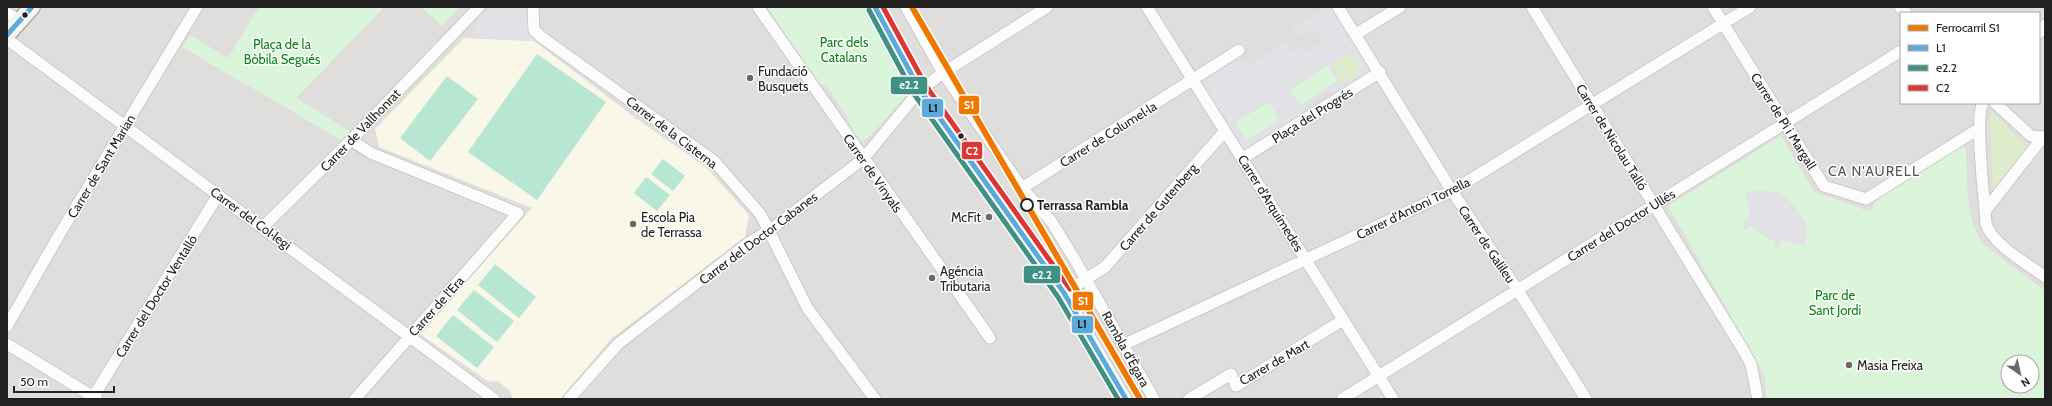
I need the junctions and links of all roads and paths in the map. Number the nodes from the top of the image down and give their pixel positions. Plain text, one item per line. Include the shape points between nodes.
1 (32, 7) edge
2 (197, 7) edge
3 (479, 7) edge
4 (533, 7) edge
5 (758, 7) edge
6 (875, 7) edge
7 (906, 7) edge
8 (1047, 7) edge
9 (1147, 7) edge
10 (1338, 7) edge
11 (1400, 7) edge
12 (1532, 7) edge
13 (1712, 7) edge
14 (1750, 7) edge
15 (14, 17) edge
16 (1723, 24) junction
17 (1356, 34) junction
18 (7, 35) edge
19 (7, 39) edge
20 (1239, 50) dead end
21 (1900, 51) edge
22 (1380, 72) junction
23 (943, 73) junction
24 (1193, 80) junction
25 (920, 90) junction
26 (1982, 104) edge
27 (1996, 104) edge
28 (1592, 106) junction
29 (1786, 123) junction
30 (125, 127) junction
31 (1980, 128) junction
32 (1225, 131) junction
33 (2044, 137) edge
34 (351, 140) junction
35 (1243, 158) junction
36 (863, 159) junction
37 (1022, 188) junction
38 (1452, 191) junction
39 (218, 195) junction
40 (1654, 204) junction
41 (1985, 211) junction
42 (263, 227) junction
43 (770, 230) junction
44 (1307, 260) junction
45 (2045, 277) edge
46 (1087, 279) junction
47 (1517, 289) junction
48 (1064, 293) junction
49 (1343, 320) junction
50 (7, 326) edge
51 (409, 336) junction
52 (990, 338) dead end
53 (7, 344) edge
54 (1123, 345) junction
55 (1379, 377) junction
56 (95, 398) edge
57 (492, 398) edge
58 (1757, 398) edge
59 (355, 399) edge
60 (569, 399) edge
61 (875, 399) edge
62 (1126, 399) edge
63 (1154, 399) edge
64 (1189, 399) edge
65 (1342, 399) edge
66 (1394, 399) edge
67 (1586, 399) edge

1 - 15 street
2 - 30 street, Carrer de Sant Marian
3 - 34 street, Carrer de Vallhonrat
4 - 43 street, Carrer de la Cisterna via 534,30 714,160 761,215
5 - 36 street, Carrer de Vinyals
6 - 25 street, Rambla d'Ègara
7 - 23 street, Rambla d'Ègara
8 - 23 street, Carrer del Doctor Cabanes
9 - 24 street, Carrer d'Arquímedes
10 - 17 street, Carrer de Galileu
11 - 17 street
12 - 28 street, Carrer de Nicolau Talló
13 - 16 street, Carrer de Pi i Margall
14 - 16 street, Carrer d'Antoni Torrella
15 - 18 street
16 - 28 street, Carrer d'Antoni Torrella
16 - 29 street, Carrer de Pi i Margall
17 - 22 street, Carrer de Galileu
19 - 30 street, Carrer del Col·legi
20 - 24 street
21 - 29 street, Carrer del Doctor Ullés
22 - 35 street, Plaça del Progrés
22 - 38 street, Carrer de Galileu
23 - 25 street, Carrer del Doctor Cabanes
23 - 37 street, Rambla d'Ègara
24 - 32 street, Carrer d'Arquímedes
24 - 37 street, Carrer de Columel·la
25 - 36 street, Carrer del Doctor Cabanes
25 - 48 street, Rambla d'Ègara
26 - 31 street
27 - 33 street via 2030,136
28 - 38 street, Carrer d'Antoni Torrella
28 - 40 street, Carrer de Nicolau Talló
29 - 31 street, Carrer de Pi i Margall via 1824,186 1866,200
29 - 40 street, Carrer del Doctor Ullés
30 - 39 street, Carrer del Col·legi
30 - 50 street, Carrer de Sant Marian
31 - 41 street
32 - 35 street, Carrer d'Arquímedes
32 - 46 street, Carrer de Gutenberg via 1105,267
33 - 41 street
34 - 42 street, Carrer de Vallhonrat
34 - 51 street, Carrer de l'Era via 371,153 518,213
35 - 44 street, Carrer d'Arquímedes
36 - 43 street, Carrer del Doctor Cabanes
36 - 52 street, Carrer de Vinyals
37 - 46 street, Rambla d'Ègara via 1051,221
38 - 44 street, Carrer d'Antoni Torrella
38 - 47 street, Carrer de Galileu
39 - 42 street, Carrer del Col·legi
39 - 56 street, Carrer del Doctor Ventalló
40 - 47 street, Carrer del Doctor Ullés
40 - 58 street, Carrer de Nicolau Talló via 1751,364
41 - 45 street via 1988,231 1999,243
42 - 51 street, Carrer del Col·legi
43 - 60 street, Carrer del Doctor Cabanes via 747,244 618,344
43 - 61 street, Carrer de la Cisterna via 808,309
44 - 49 street, Carrer d'Arquímedes
44 - 54 street, Carrer d'Antoni Torrella
46 - 48 street
46 - 54 street, Rambla d'Ègara
47 - 55 street, Carrer del Doctor Ullés
47 - 67 street, Carrer de Galileu
48 - 62 street, Rambla d'Ègara
49 - 55 street, Carrer d'Arquímedes
49 - 64 street, Carrer de Mart via 1236,386 1231,374
51 - 57 street, Carrer del Col·legi
51 - 59 street, Carrer de l'Era
53 - 56 street
54 - 63 street, Rambla d'Ègara
55 - 65 street, Carrer del Doctor Ullés
55 - 66 street, Carrer d'Arquímedes

